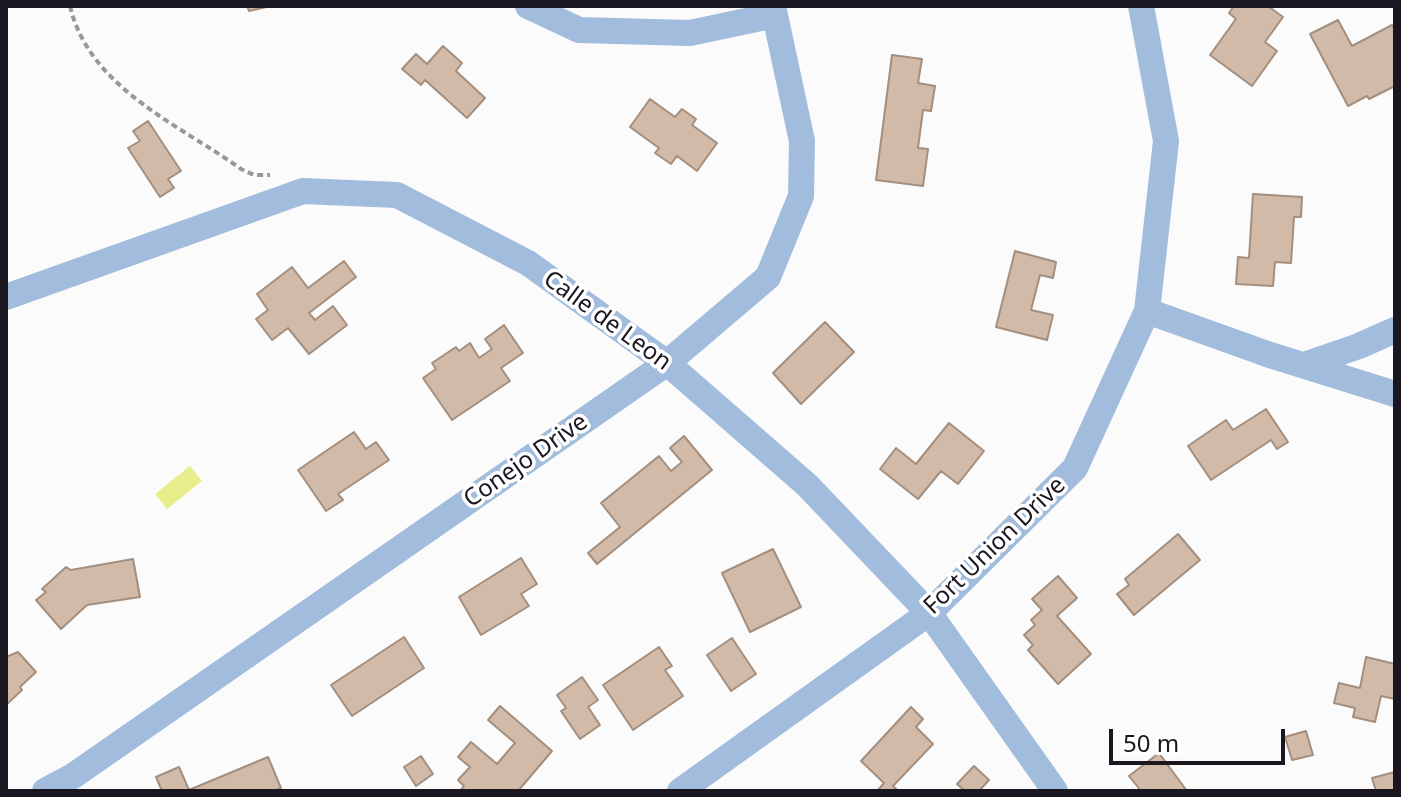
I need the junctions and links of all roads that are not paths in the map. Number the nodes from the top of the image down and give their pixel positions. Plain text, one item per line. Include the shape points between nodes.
1 (528, 6) edge
2 (1141, 6) edge
3 (774, 10) edge
4 (6, 297) edge
5 (1147, 311) junction
6 (1395, 330) edge
7 (667, 363) junction
8 (1304, 365) junction
9 (1395, 394) edge
10 (929, 613) junction
11 (81, 783) edge
12 (45, 791) edge
13 (680, 791) edge
14 (1055, 791) edge

1 - 3 street via 579,30 690,33
2 - 5 street, Fort Union Drive via 1166,141
3 - 7 street, Conejo Drive via 802,141 801,196 768,277
4 - 7 street, Calle de Leon via 303,191 397,195 528,263
5 - 8 street
5 - 10 street, Fort Union Drive via 1075,468
6 - 8 street
7 - 10 street, Calle de Leon via 807,485
7 - 11 street, Conejo Drive
8 - 9 street
10 - 13 street, Fort Union Drive
10 - 14 street, Calle de Leon
11 - 12 street, Conejo Drive

